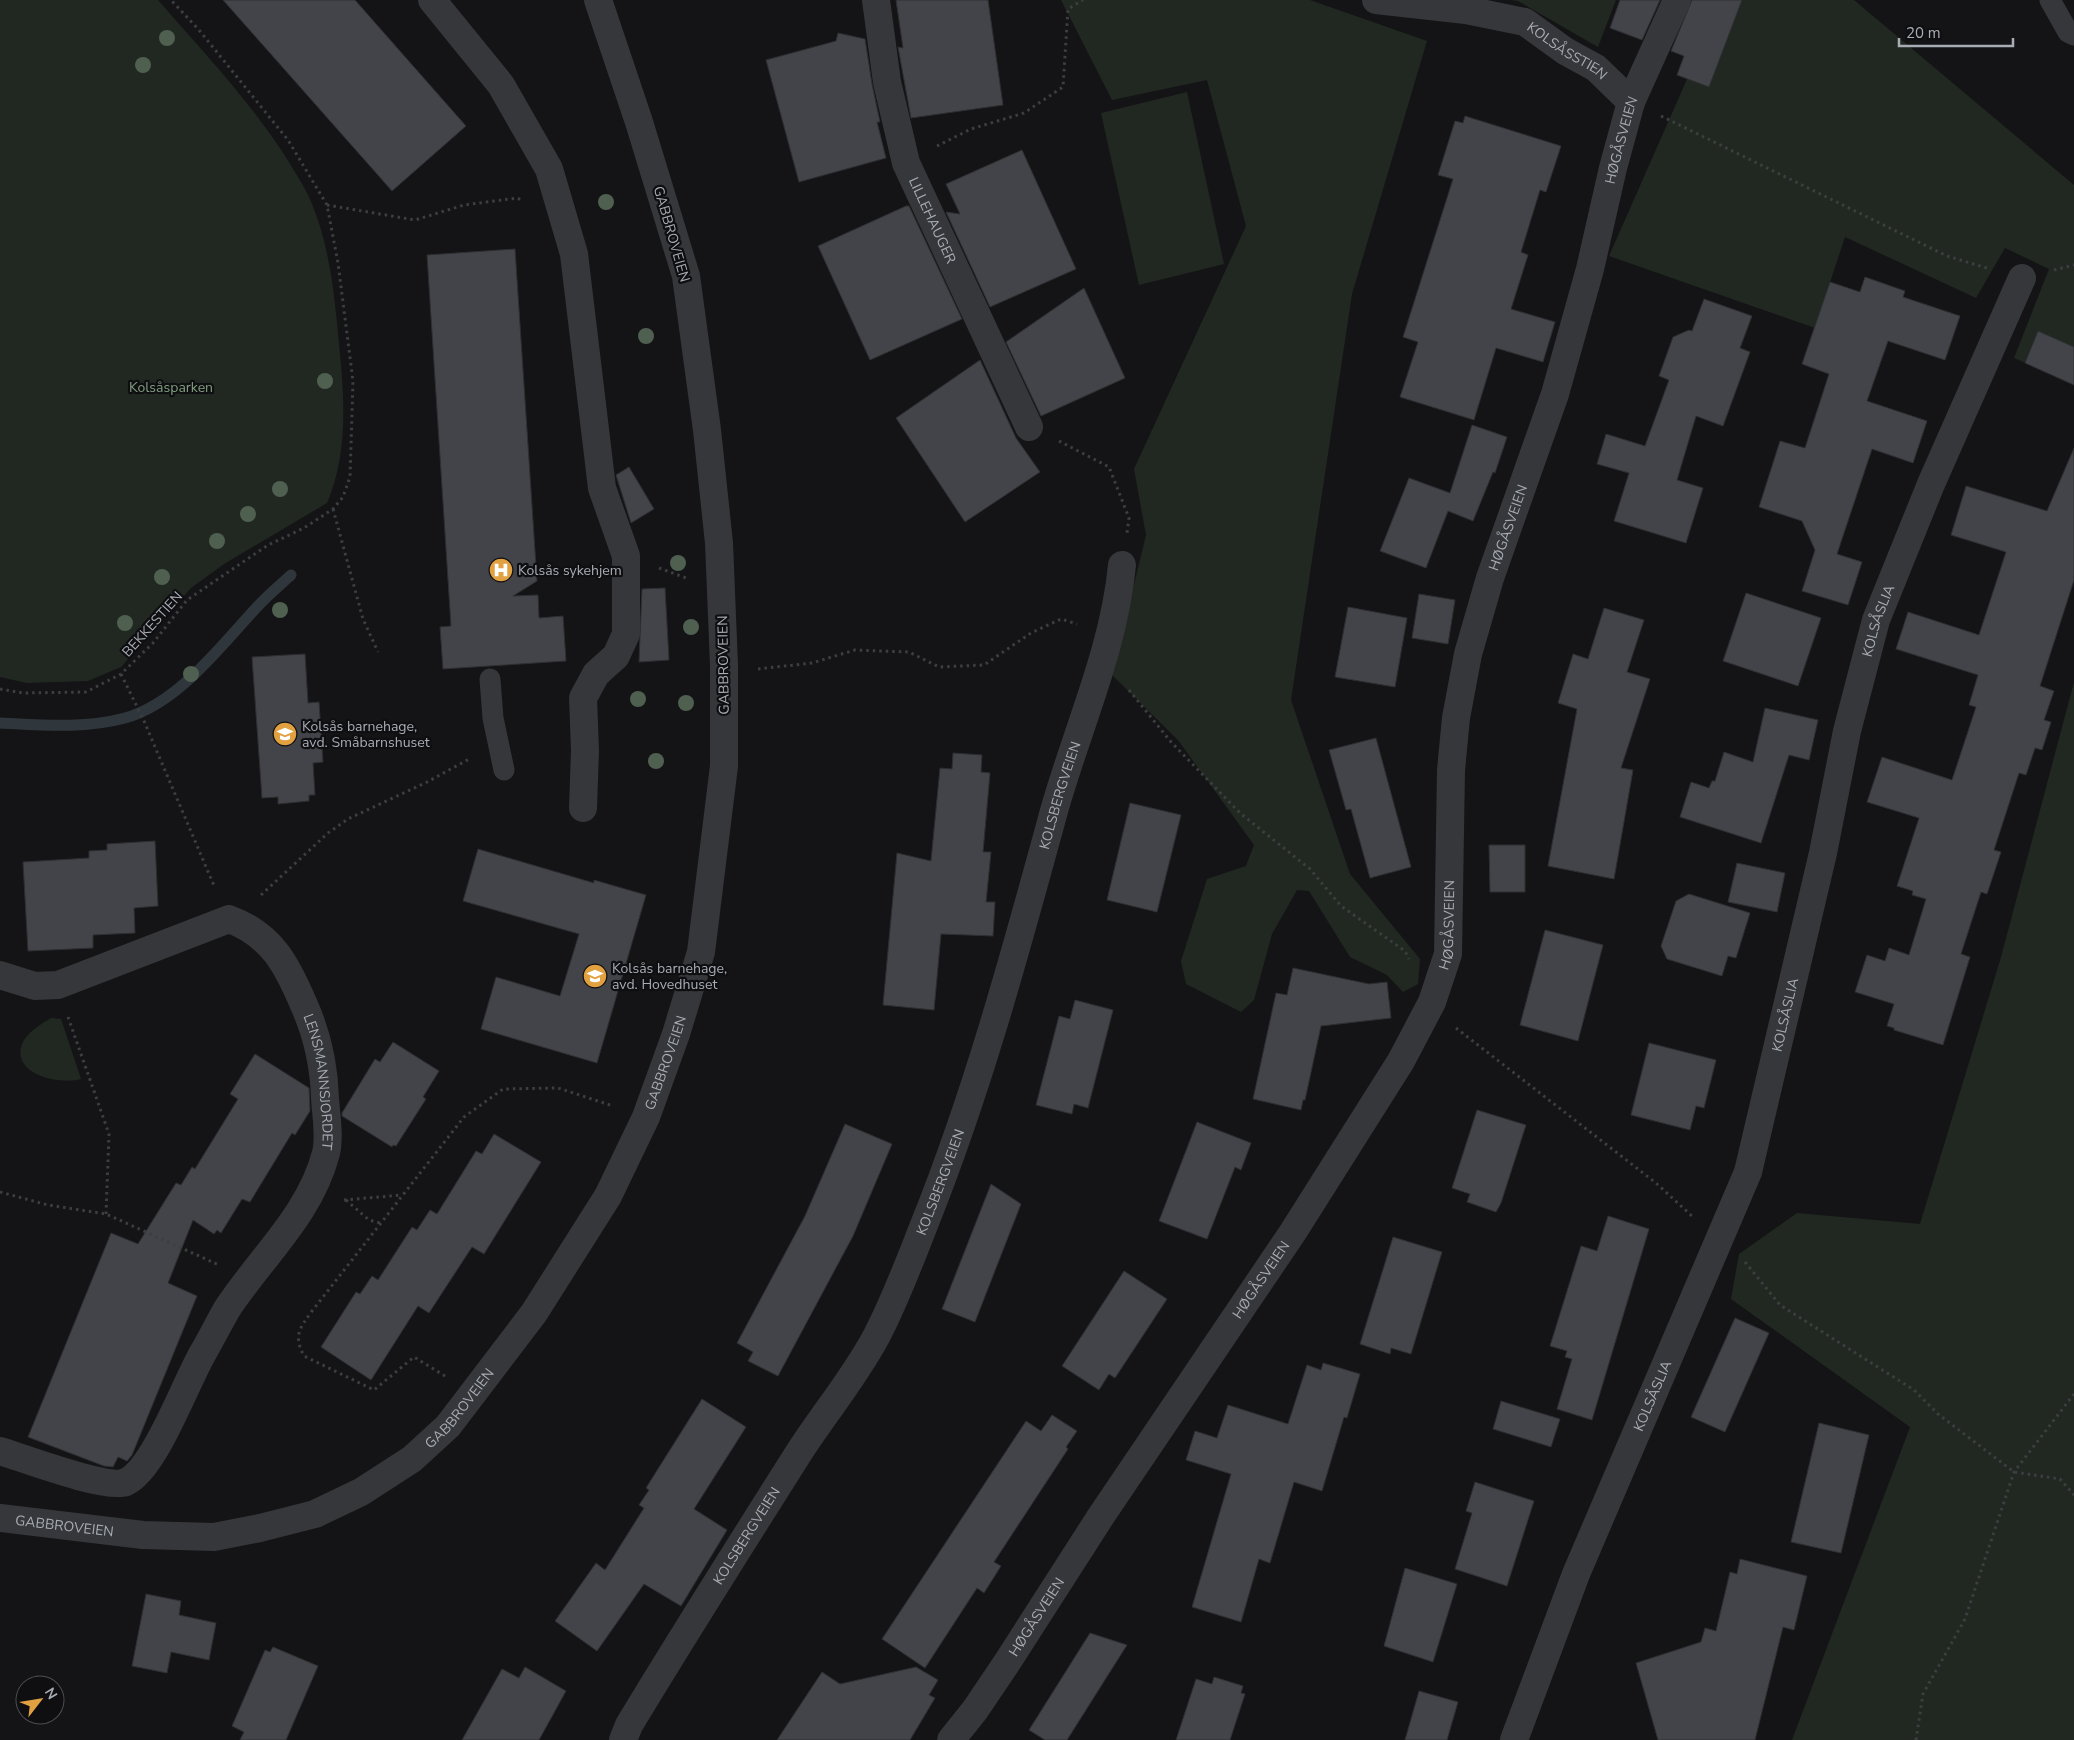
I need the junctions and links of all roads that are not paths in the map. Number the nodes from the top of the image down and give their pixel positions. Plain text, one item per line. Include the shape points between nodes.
1 (432, 0) edge
2 (598, 0) edge
3 (876, 0) edge
4 (1376, 0) edge
5 (1677, 0) edge
6 (2050, 0) edge
7 (2074, 35) edge
8 (1631, 102) junction
9 (2022, 278) road end
10 (1029, 427) road end
11 (1122, 565) road end
12 (490, 679) dead end
13 (504, 770) dead end
14 (583, 808) dead end
15 (0, 975) edge
16 (0, 1452) edge
17 (0, 1518) edge
18 (623, 1740) edge
19 (951, 1740) edge
20 (1514, 1740) edge

1 - 14 street via 501,85 549,169 574,254 602,488 626,556 626,634 616,656 596,674 582,698
2 - 17 street, GABBROVEIEN via 686,276 719,543 724,766 701,952 646,1117 603,1204 534,1314 448,1426 412,1459 361,1492 315,1514 214,1537 144,1536
3 - 10 street, LILLEHAUGER via 887,82 906,163
4 - 8 street, KOLSÅSSTIEN via 1466,10 1525,22 1565,51 1596,68
5 - 8 street, HØGÅSVEIEN
6 - 7 lane via 2068,32
8 - 19 street, HØGÅSVEIEN via 1555,394 1490,578 1468,654 1450,770 1448,954 1432,1002 1401,1061 1293,1232 1101,1516 1008,1661
9 - 20 street, KOLSÅSLIA via 1931,484 1876,620 1847,731 1823,853 1748,1172 1576,1574
11 - 18 street, KOLSBERGVEIEN via 1118,603 1107,647 1059,793 1002,994 951,1156 896,1294 876,1338 713,1588
12 - 13 lane via 493,718
15 - 16 street, LENSMANNSJORDET via 36,986 58,986 229,919 250,927 273,948 293,979 310,1018 324,1081 327,1119 327,1151 314,1188 279,1243 228,1308 146,1465 125,1482 96,1483

